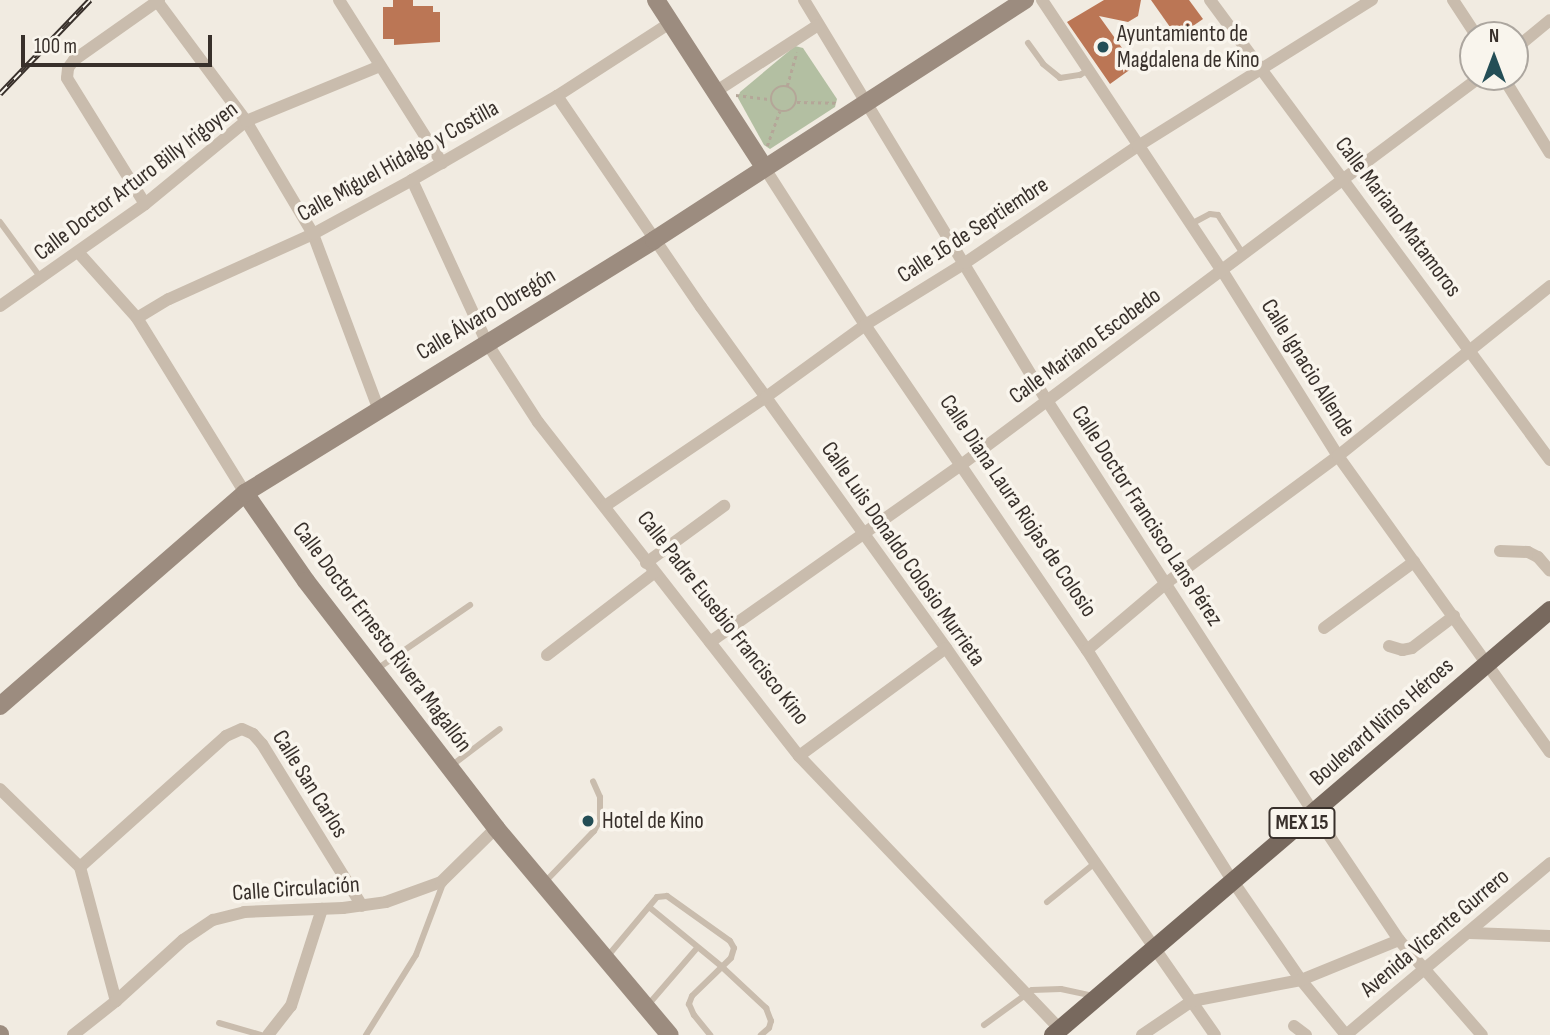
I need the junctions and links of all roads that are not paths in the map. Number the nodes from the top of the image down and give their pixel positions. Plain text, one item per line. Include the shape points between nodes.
1 (340, 0) edge
2 (656, 0) edge
3 (804, 0) edge
4 (1025, 0) edge
5 (1042, 0) edge
6 (1210, 0) edge
7 (1372, 0) edge
8 (1453, 0) edge
9 (158, 1) edge
10 (1550, 20) edge
11 (1467, 21) edge
12 (670, 23) junction
13 (818, 25) junction
14 (1529, 37) edge
15 (1028, 43) dead end
16 (380, 66) junction
17 (1088, 70) junction
18 (1263, 70) junction
19 (1462, 91) edge
20 (1512, 91) edge
21 (715, 92) junction
22 (557, 96) junction
23 (864, 102) junction
24 (246, 121) junction
25 (1138, 146) junction
26 (1550, 153) edge
27 (442, 163) junction
28 (764, 167) junction
29 (412, 180) junction
30 (1343, 181) junction
31 (145, 204) junction
32 (0, 222) edge
33 (1191, 224) junction
34 (313, 234) junction
35 (654, 240) junction
36 (78, 252) junction
37 (1244, 256) junction
38 (965, 263) junction
39 (1223, 272) junction
40 (41, 278) junction
41 (1550, 286) edge
42 (0, 306) edge
43 (137, 318) junction
44 (865, 325) junction
45 (487, 343) junction
46 (1472, 351) junction
47 (766, 397) junction
48 (1046, 398) junction
49 (378, 408) junction
50 (1338, 456) junction
51 (1550, 460) edge
52 (961, 465) junction
53 (246, 493) junction
54 (605, 506) junction
55 (724, 506) dead end
56 (865, 535) junction
57 (1500, 551) dead end
58 (1414, 562) junction
59 (650, 568) junction
60 (1550, 572) edge
61 (1165, 584) junction
62 (470, 605) dead end
63 (1550, 610) edge
64 (1454, 615) junction
65 (1324, 628) dead end
66 (710, 642) junction
67 (1389, 646) dead end
68 (946, 648) junction
69 (1087, 650) junction
70 (547, 655) dead end
71 (1488, 662) junction
72 (375, 670) junction
73 (0, 706) edge
74 (500, 729) dead end
75 (1550, 752) edge
76 (799, 756) junction
77 (450, 767) junction
78 (593, 781) dead end
79 (0, 789) edge
80 (1314, 813) junction
81 (496, 828) junction
82 (1095, 863) junction
83 (1550, 863) edge
84 (80, 867) junction
85 (446, 877) junction
86 (1232, 880) junction
87 (543, 885) junction
88 (1047, 902) dead end
89 (362, 906) junction
90 (649, 907) junction
91 (322, 909) junction
92 (1470, 933) junction
93 (1550, 936) edge
94 (1399, 940) junction
95 (697, 948) junction
96 (1155, 948) junction
97 (606, 957) junction
98 (722, 966) junction
99 (1425, 969) junction
100 (1301, 980) junction
101 (1025, 993) junction
102 (1096, 997) junction
103 (1192, 1001) junction
104 (116, 1002) junction
105 (648, 1006) junction
106 (219, 1023) dead end
107 (984, 1025) dead end
108 (1294, 1026) dead end
109 (1060, 1033) edge
110 (73, 1035) edge
111 (261, 1035) edge
112 (268, 1035) edge
113 (366, 1035) edge
114 (670, 1035) edge
115 (710, 1035) edge
116 (761, 1035) edge
117 (1142, 1035) edge
118 (1215, 1035) edge
119 (1306, 1035) edge
120 (1346, 1035) edge
121 (1482, 1035) edge

1 - 16 street
2 - 12 street, Calle Diana Laura Riojas de Colosio
3 - 13 street, Calle Doctor Francisco Lans Pérez
4 - 23 street, Calle Álvaro Obregón
5 - 17 street, Calle Ignacio Allende
6 - 18 street, Calle Mariano Matamoros
7 - 18 street, Calle 16 de Septiembre
8 - 11 street
9 - 24 street
9 - 31 street via 74,60 67,78
10 - 14 street
12 - 21 street, Calle Diana Laura Riojas de Colosio
12 - 22 street, Calle Miguel Hidalgo y Costilla
13 - 21 street
13 - 23 street, Calle Doctor Francisco Lans Pérez
15 - 17 lane via 1060,78
16 - 24 street, Calle Doctor Arturo Billy Irigoyen
16 - 27 street
17 - 25 street, Calle Ignacio Allende
18 - 25 street, Calle 16 de Septiembre
18 - 30 street, Calle Mariano Matamoros
19 - 30 street, Calle Mariano Escobedo
20 - 26 street
21 - 28 street, Calle Diana Laura Riojas de Colosio
22 - 27 street, Calle Miguel Hidalgo y Costilla
22 - 35 street, Calle Luis Donaldo Colosio Murrieta
23 - 28 street, Calle Álvaro Obregón
23 - 38 street, Calle Doctor Francisco Lans Pérez
24 - 31 street, Calle Doctor Arturo Billy Irigoyen
24 - 34 street
25 - 33 street, Calle Ignacio Allende
25 - 38 street, Calle 16 de Septiembre
27 - 29 street, Calle Miguel Hidalgo y Costilla
28 - 35 street, Calle Álvaro Obregón
28 - 44 street, Calle Diana Laura Riojas de Colosio
29 - 34 street, Calle Miguel Hidalgo y Costilla
29 - 45 street, Calle Padre Eusebio Francisco Kino
30 - 37 street, Calle Mariano Escobedo
30 - 46 street, Calle Mariano Matamoros
31 - 36 street, Calle Doctor Arturo Billy Irigoyen
32 - 40 lane
33 - 37 lane via 1218,215
33 - 39 street, Calle Ignacio Allende
34 - 43 street, Calle Miguel Hidalgo y Costilla
34 - 49 street
35 - 45 street, Calle Álvaro Obregón
35 - 47 street, Calle Luis Donaldo Colosio Murrieta
36 - 40 street, Calle Doctor Arturo Billy Irigoyen
36 - 43 street, Calle Doctor Ernesto Rivera Magallón
37 - 39 street, Calle Mariano Escobedo
38 - 44 street, Calle 16 de Septiembre
38 - 48 street, Calle Doctor Francisco Lans Pérez
39 - 48 street, Calle Mariano Escobedo
39 - 50 street, Calle Ignacio Allende
40 - 42 street, Calle Doctor Arturo Billy Irigoyen
41 - 46 street
43 - 53 street, Calle Doctor Ernesto Rivera Magallón
44 - 47 street, Calle 16 de Septiembre
44 - 52 street, Calle Diana Laura Riojas de Colosio
45 - 49 street, Calle Álvaro Obregón
45 - 54 street, Calle Padre Eusebio Francisco Kino via 538,422
46 - 50 street
46 - 51 street, Calle Mariano Matamoros
47 - 54 street, Calle 16 de Septiembre
47 - 56 street, Calle Luis Donaldo Colosio Murrieta
48 - 52 street, Calle Mariano Escobedo
48 - 61 street, Calle Doctor Francisco Lans Pérez
49 - 53 street, Calle Álvaro Obregón
50 - 58 street, Calle Ignacio Allende
50 - 61 street
52 - 56 street, Calle Mariano Escobedo
52 - 69 street, Calle Diana Laura Riojas de Colosio
53 - 72 street, Calle Doctor Ernesto Rivera Magallón
53 - 73 street, Calle Álvaro Obregón
54 - 59 street, Calle Padre Eusebio Francisco Kino
55 - 59 street
56 - 66 street, Calle Mariano Escobedo
56 - 68 street, Calle Luis Donaldo Colosio Murrieta
57 - 60 street via 1528,552
58 - 64 street, Calle Ignacio Allende
58 - 65 street
59 - 66 street, Calle Padre Eusebio Francisco Kino
59 - 70 street
61 - 69 street
61 - 80 street, Calle Doctor Francisco Lans Pérez
62 - 72 lane
63 - 71 main road, Boulevard Niños Héroes / MEX 15
64 - 67 street via 1412,648
64 - 71 street, Calle Ignacio Allende
66 - 76 street, Calle Padre Eusebio Francisco Kino
68 - 76 street
68 - 82 street, Calle Luis Donaldo Colosio Murrieta
69 - 86 street, Calle Diana Laura Riojas de Colosio
71 - 75 street, Calle Ignacio Allende
71 - 80 main road, Boulevard Niños Héroes / MEX 15
72 - 77 street, Calle Doctor Ernesto Rivera Magallón
74 - 77 lane
76 - 101 street, Calle Padre Eusebio Francisco Kino
77 - 81 street, Calle Doctor Ernesto Rivera Magallón
78 - 87 lane via 600,797 600,820
79 - 84 street
80 - 86 main road, Boulevard Niños Héroes / MEX 15
80 - 94 street, Calle Doctor Francisco Lans Pérez
81 - 85 street, Calle Circulación
81 - 87 street, Calle Doctor Ernesto Rivera Magallón
82 - 88 lane
82 - 96 street, Calle Luis Donaldo Colosio Murrieta
83 - 92 street, Avenida Vicente Gurrero
84 - 89 street, Calle San Carlos via 226,736 242,729 262,744
84 - 104 street
85 - 89 street, Calle Circulación via 402,897
85 - 113 lane via 416,955
86 - 96 main road, Boulevard Niños Héroes / MEX 15
86 - 100 street, Calle Diana Laura Riojas de Colosio
87 - 97 street, Calle Doctor Ernesto Rivera Magallón
89 - 91 street, Calle Circulación
90 - 95 lane
90 - 97 lane
90 - 98 lane via 657,897 667,896 730,941 734,948 731,958
91 - 104 street, Calle Circulación via 244,912 213,920 164,956
91 - 112 street via 291,1006
92 - 93 street
92 - 99 street, Avenida Vicente Gurrero
94 - 99 street, Calle Doctor Francisco Lans Pérez
94 - 100 street
95 - 98 lane
95 - 105 lane
96 - 102 main road, Boulevard Niños Héroes / MEX 15
96 - 103 street, Calle Luis Donaldo Colosio Murrieta
97 - 105 street, Calle Doctor Ernesto Rivera Magallón
98 - 115 lane via 689,1004
98 - 116 lane via 766,1009 771,1021
99 - 120 street, Avenida Vicente Gurrero
99 - 121 street, Calle Doctor Francisco Lans Pérez
100 - 103 street
100 - 120 street, Calle Diana Laura Riojas de Colosio
101 - 102 lane via 1053,988
101 - 107 lane
101 - 109 street, Calle Padre Eusebio Francisco Kino
102 - 109 main road, Boulevard Niños Héroes / MEX 15
103 - 117 street
103 - 118 street, Calle Luis Donaldo Colosio Murrieta
104 - 110 street, Calle Circulación
105 - 114 street, Calle Doctor Ernesto Rivera Magallón
106 - 111 lane
108 - 119 street

